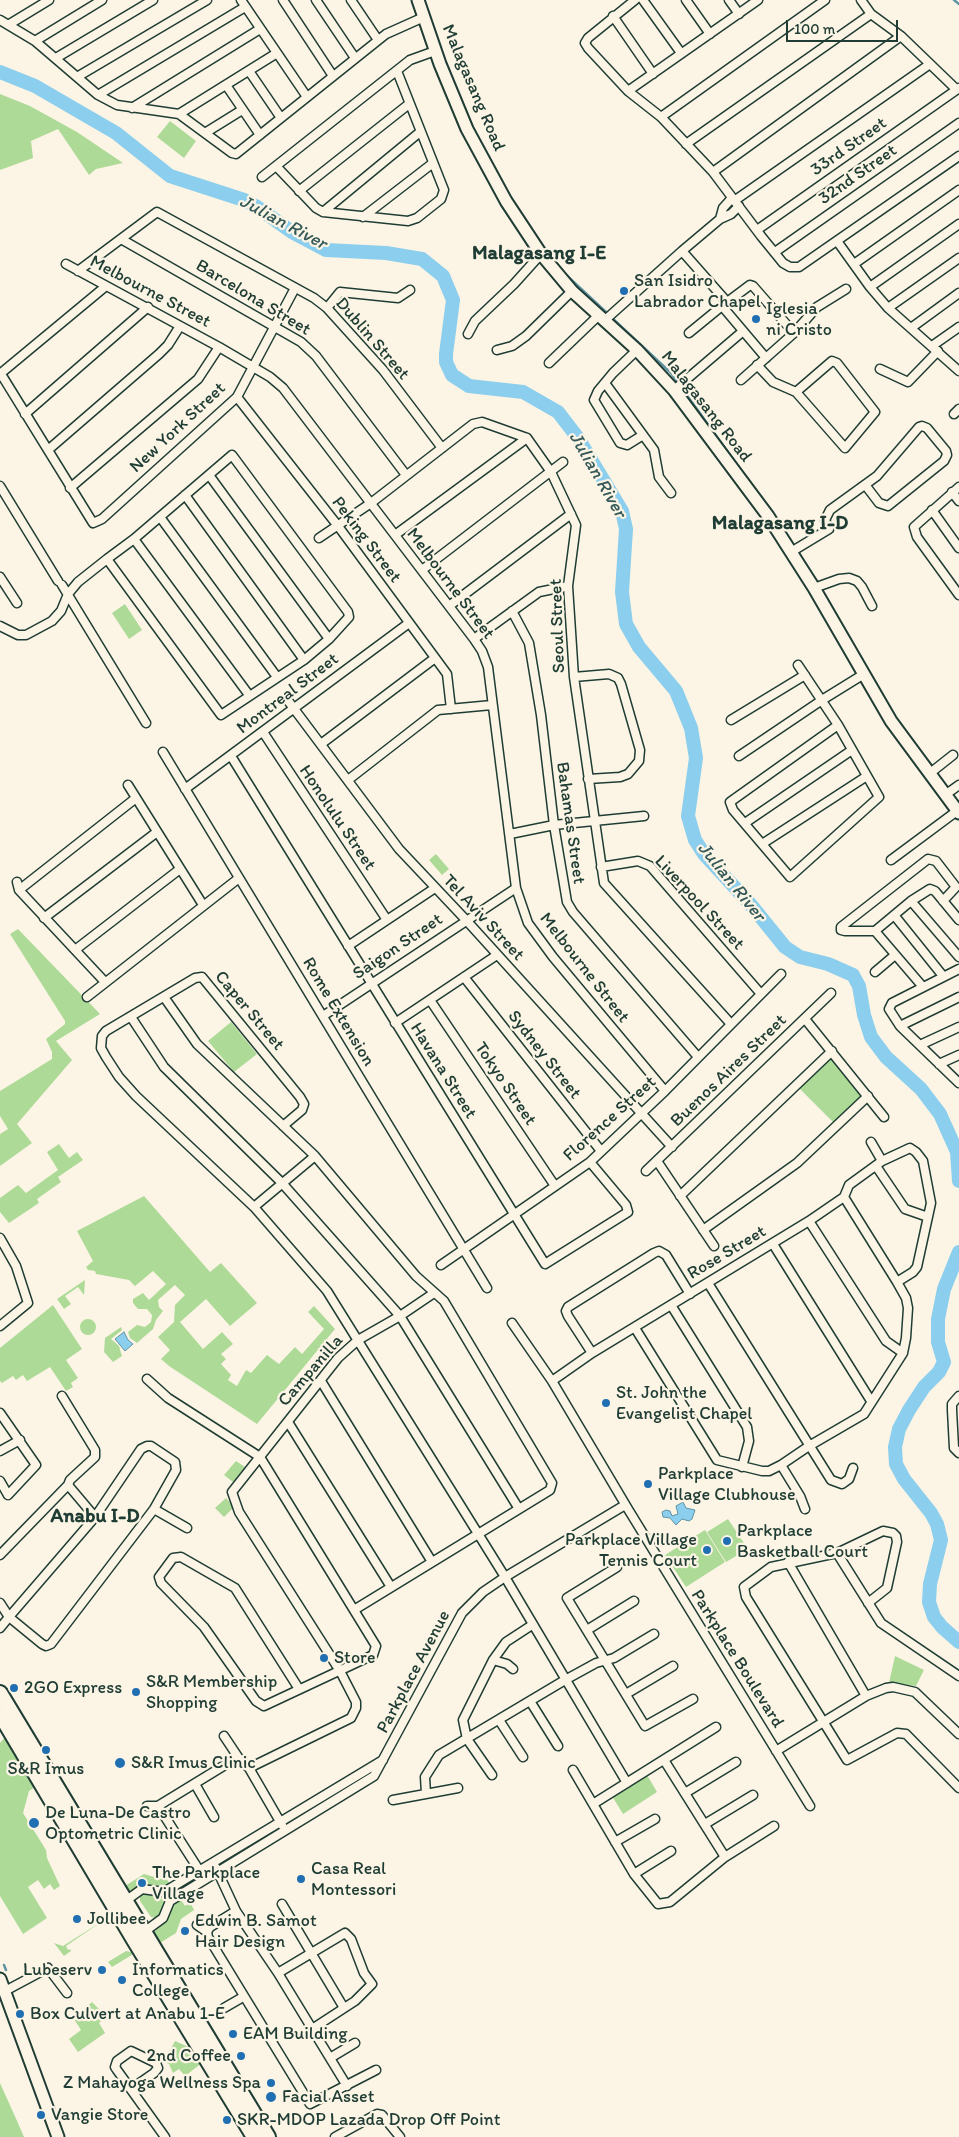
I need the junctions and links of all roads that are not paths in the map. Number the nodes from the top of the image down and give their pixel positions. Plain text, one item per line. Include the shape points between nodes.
1 (49, 0) edge
2 (102, 0) edge
3 (153, 0) edge
4 (207, 0) edge
5 (283, 0) edge
6 (316, 0) edge
7 (351, 0) edge
8 (418, 0) edge
9 (635, 0) edge
10 (643, 0) edge
11 (686, 0) edge
12 (729, 0) edge
13 (758, 0) edge
14 (825, 0) edge
15 (861, 0) edge
16 (243, 3) edge
17 (738, 14) junction
18 (871, 14) junction
19 (613, 16) junction
20 (424, 17) junction
21 (0, 20) edge
22 (8, 25) junction
23 (260, 28) junction
24 (710, 34) junction
25 (901, 36) junction
26 (378, 40) junction
27 (35, 41) junction
28 (435, 51) junction
29 (277, 53) junction
30 (681, 53) junction
31 (56, 58) junction
32 (355, 58) junction
33 (930, 64) junction
34 (249, 71) junction
35 (397, 71) junction
36 (653, 74) junction
37 (333, 76) junction
38 (76, 77) junction
39 (226, 85) junction
40 (958, 89) edge
41 (628, 91) junction
42 (98, 95) junction
43 (307, 97) junction
44 (409, 104) junction
45 (132, 108) junction
46 (242, 110) junction
47 (180, 114) junction
48 (661, 117) junction
49 (281, 118) junction
50 (959, 123) edge
51 (420, 132) junction
52 (205, 133) junction
53 (260, 135) junction
54 (686, 144) junction
55 (959, 156) edge
56 (433, 163) junction
57 (276, 166) junction
58 (713, 172) junction
59 (262, 177) dead end
60 (959, 190) edge
61 (299, 191) junction
62 (735, 202) junction
63 (323, 212) junction
64 (363, 217) junction
65 (959, 224) edge
66 (757, 230) junction
67 (121, 239) junction
68 (837, 241) junction
69 (682, 251) junction
70 (775, 252) junction
71 (541, 254) junction
72 (959, 258) edge
73 (66, 264) dead end
74 (854, 264) junction
75 (78, 270) junction
76 (106, 286) junction
77 (870, 287) junction
78 (295, 288) junction
79 (846, 289) dead end
80 (410, 290) dead end
81 (572, 291) junction
82 (959, 293) edge
83 (725, 304) junction
84 (148, 307) junction
85 (327, 308) junction
86 (888, 308) junction
87 (601, 319) junction
88 (180, 326) junction
89 (275, 326) junction
90 (959, 327) edge
91 (911, 328) junction
92 (689, 332) dead end
93 (742, 332) junction
94 (794, 333) junction
95 (468, 334) dead end
96 (219, 346) junction
97 (935, 349) junction
98 (498, 350) dead end
99 (638, 350) junction
100 (766, 358) junction
101 (956, 362) edge
102 (549, 363) dead end
103 (757, 365) junction
104 (254, 367) junction
105 (880, 369) dead end
106 (959, 371) edge
107 (0, 374) edge
108 (741, 380) dead end
109 (605, 383) junction
110 (674, 390) junction
111 (796, 392) junction
112 (237, 398) junction
113 (25, 414) junction
114 (643, 435) junction
115 (527, 438) junction
116 (442, 448) junction
117 (48, 450) junction
118 (563, 462) dead end
119 (551, 472) junction
120 (209, 475) junction
121 (406, 475) junction
122 (0, 486) edge
123 (866, 486) junction
124 (70, 488) junction
125 (956, 489) edge
126 (671, 492) dead end
127 (185, 495) junction
128 (959, 501) edge
129 (371, 503) junction
130 (932, 510) junction
131 (571, 514) junction
132 (160, 517) junction
133 (338, 526) junction
134 (395, 535) junction
135 (319, 538) dead end
136 (134, 539) junction
137 (959, 548) edge
138 (791, 552) junction
139 (107, 558) junction
140 (422, 570) junction
141 (1, 581) edge
142 (568, 586) junction
143 (814, 588) junction
144 (68, 594) junction
145 (959, 595) edge
146 (17, 603) dead end
147 (450, 606) junction
148 (872, 606) dead end
149 (512, 611) junction
150 (408, 623) junction
151 (0, 626) edge
152 (329, 639) junction
153 (474, 639) junction
154 (435, 658) junction
155 (304, 660) junction
156 (798, 665) dead end
157 (864, 674) junction
158 (805, 675) junction
159 (277, 677) junction
160 (574, 677) junction
161 (249, 695) junction
162 (286, 698) dead end
163 (822, 700) junction
164 (492, 705) junction
165 (294, 709) junction
166 (451, 709) junction
167 (731, 720) dead end
168 (146, 723) dead end
169 (838, 725) junction
170 (263, 732) junction
171 (321, 744) junction
172 (852, 750) junction
173 (163, 752) dead end
174 (953, 755) dead end
175 (230, 756) junction
176 (739, 756) dead end
177 (929, 774) junction
178 (867, 776) junction
179 (588, 779) junction
180 (348, 780) junction
181 (959, 784) edge
182 (128, 785) dead end
183 (185, 789) junction
184 (945, 795) junction
185 (136, 798) junction
186 (958, 812) edge
187 (644, 816) dead end
188 (594, 821) junction
189 (745, 823) junction
190 (554, 825) junction
191 (157, 832) junction
192 (510, 834) junction
193 (762, 844) junction
194 (891, 860) dead end
195 (601, 867) junction
196 (180, 869) junction
197 (239, 878) junction
198 (435, 888) junction
199 (516, 888) junction
200 (910, 901) junction
201 (943, 901) junction
202 (203, 906) junction
203 (894, 915) junction
204 (44, 918) junction
205 (387, 920) junction
206 (466, 920) junction
207 (959, 920) edge
208 (874, 931) junction
209 (348, 946) junction
210 (75, 950) junction
211 (497, 955) junction
212 (895, 955) junction
213 (959, 957) edge
214 (959, 969) edge
215 (874, 972) dead end
216 (782, 974) dead end
217 (943, 976) junction
218 (464, 977) junction
219 (105, 982) junction
220 (371, 983) junction
221 (923, 987) junction
222 (831, 993) dead end
223 (761, 994) junction
224 (87, 997) dead end
225 (164, 997) junction
226 (959, 997) edge
227 (430, 1000) junction
228 (323, 1016) junction
229 (131, 1017) junction
230 (805, 1018) junction
231 (395, 1023) junction
232 (731, 1024) junction
233 (900, 1026) junction
234 (959, 1027) edge
235 (920, 1045) junction
236 (832, 1051) junction
237 (959, 1055) edge
238 (698, 1057) junction
239 (939, 1064) junction
240 (959, 1083) edge
241 (664, 1091) junction
242 (868, 1096) junction
243 (641, 1114) junction
244 (884, 1117) dead end
245 (283, 1126) junction
246 (871, 1142) dead end
247 (672, 1147) junction
248 (601, 1152) junction
249 (315, 1156) junction
250 (657, 1161) junction
251 (590, 1162) junction
252 (879, 1164) junction
253 (646, 1171) dead end
254 (282, 1183) junction
255 (555, 1186) junction
256 (680, 1196) junction
257 (844, 1197) junction
258 (254, 1207) junction
259 (514, 1214) junction
260 (928, 1218) junction
261 (809, 1221) junction
262 (703, 1230) junction
263 (10, 1235) dead end
264 (1, 1240) edge
265 (772, 1244) junction
266 (714, 1246) dead end
267 (464, 1249) junction
268 (441, 1265) dead end
269 (897, 1282) junction
270 (708, 1283) junction
271 (487, 1288) dead end
272 (434, 1293) junction
273 (690, 1294) junction
274 (670, 1305) junction
275 (400, 1316) junction
276 (512, 1323) dead end
277 (0, 1326) edge
278 (635, 1328) junction
279 (358, 1340) junction
280 (592, 1353) junction
281 (903, 1353) junction
282 (148, 1379) dead end
283 (321, 1381) junction
284 (552, 1381) junction
285 (62, 1396) dead end
286 (959, 1396) edge
287 (871, 1401) junction
288 (0, 1413) edge
289 (288, 1422) junction
290 (20, 1440) junction
291 (809, 1446) junction
292 (0, 1452) edge
293 (959, 1453) edge
294 (260, 1457) junction
295 (781, 1465) junction
296 (742, 1467) junction
297 (853, 1468) dead end
298 (0, 1481) edge
299 (68, 1485) junction
300 (625, 1505) junction
301 (154, 1509) junction
302 (519, 1509) junction
303 (805, 1509) dead end
304 (95, 1517) junction
305 (187, 1528) dead end
306 (478, 1534) junction
307 (837, 1553) junction
308 (0, 1555) edge
309 (432, 1562) junction
310 (788, 1562) junction
311 (617, 1567) dead end
312 (505, 1577) junction
313 (391, 1587) junction
314 (634, 1601) dead end
315 (0, 1603) edge
316 (868, 1603) junction
317 (354, 1610) junction
318 (9, 1617) junction
319 (532, 1625) junction
320 (0, 1628) edge
321 (587, 1630) junction
322 (654, 1634) dead end
323 (493, 1660) junction
324 (606, 1662) junction
325 (673, 1666) dead end
326 (514, 1669) dead end
327 (340, 1671) junction
328 (959, 1676) edge
329 (565, 1680) junction
330 (298, 1690) junction
331 (0, 1693) edge
332 (626, 1694) junction
333 (866, 1696) junction
334 (693, 1699) dead end
335 (530, 1701) junction
336 (0, 1714) edge
337 (499, 1720) junction
338 (823, 1723) junction
339 (716, 1727) dead end
340 (959, 1734) edge
341 (224, 1736) dead end
342 (467, 1739) junction
343 (558, 1746) dead end
344 (776, 1751) junction
345 (238, 1757) junction
346 (523, 1757) dead end
347 (383, 1760) junction
348 (664, 1760) junction
349 (736, 1762) dead end
350 (249, 1768) junction
351 (573, 1770) dead end
352 (492, 1775) dead end
353 (627, 1783) junction
354 (195, 1784) junction
355 (458, 1788) dead end
356 (959, 1788) edge
357 (685, 1793) junction
358 (426, 1794) junction
359 (753, 1795) dead end
360 (393, 1800) dead end
361 (593, 1804) junction
362 (147, 1806) dead end
363 (158, 1806) junction
364 (810, 1806) dead end
365 (214, 1817) dead end
366 (655, 1819) dead end
367 (280, 1821) junction
368 (705, 1824) junction
369 (774, 1826) dead end
370 (286, 1831) junction
371 (615, 1842) junction
372 (671, 1851) dead end
373 (725, 1856) junction
374 (213, 1862) junction
375 (199, 1870) junction
376 (218, 1871) junction
377 (634, 1874) junction
378 (167, 1890) junction
379 (172, 1899) junction
380 (120, 1904) junction
381 (282, 1904) dead end
382 (236, 1910) junction
383 (197, 1926) dead end
384 (144, 1932) junction
385 (207, 1932) junction
386 (311, 1953) junction
387 (278, 1973) junction
388 (0, 1979) edge
389 (5, 1991) junction
390 (67, 1993) dead end
391 (243, 1997) junction
392 (224, 2008) dead end
393 (344, 2008) junction
394 (312, 2029) junction
395 (355, 2043) dead end
396 (330, 2058) junction
397 (376, 2070) dead end
398 (347, 2086) junction
399 (131, 2089) junction
400 (58, 2137) edge
401 (164, 2137) edge
402 (254, 2137) edge
403 (268, 2137) edge
404 (336, 2137) edge
405 (400, 2137) edge

1 - 22 street
2 - 27 street
3 - 31 street
4 - 38 street
5 - 37 street
6 - 32 street
7 - 26 street
8 - 20 main road, Malagasang Road
9 - 19 street
10 - 30 street
11 - 24 street
12 - 17 street
13 - 17 street
14 - 48 street
15 - 18 street
16 - 23 street
16 - 42 street
17 - 24 street
18 - 25 street
18 - 54 street
19 - 36 street
19 - 41 street via 585,43
20 - 26 street via 389,31
20 - 28 main road, Malagasang Road
21 - 22 street
22 - 27 street
23 - 29 street
23 - 45 street
24 - 30 street
25 - 33 street
25 - 58 street
26 - 32 street
27 - 31 street
28 - 35 street via 410,60
28 - 71 main road, Malagasang Road via 467,129 506,201
29 - 34 street
29 - 43 street
30 - 36 street
31 - 38 street
32 - 37 street
33 - 40 street
33 - 62 street
34 - 39 street
34 - 49 street
35 - 44 street
35 - 57 street
36 - 41 street
37 - 43 street
38 - 42 street
39 - 46 street
39 - 47 street
40 - 66 street, 33rd Street
41 - 48 street
42 - 45 street
43 - 49 street
44 - 51 street
44 - 61 street
45 - 47 street
46 - 52 street
46 - 53 street
47 - 52 street
48 - 54 street
49 - 53 street
50 - 70 street, 32nd Street
51 - 56 street
51 - 63 street
52 - 53 street via 236,154
54 - 58 street
55 - 68 street
56 - 64 street
56 - 64 street via 444,194 417,218
57 - 59 street
57 - 61 street
58 - 62 street
60 - 74 street
61 - 63 street
62 - 66 street
62 - 69 street via 723,208 720,220
63 - 64 street
65 - 77 street
66 - 70 street
67 - 75 street
67 - 78 street, Dublin Street via 157,212
67 - 89 street, Barcelona Street
68 - 70 street via 794,268 784,263
68 - 74 street
69 - 83 street
69 - 87 street
71 - 81 main road, Malagasang Road
71 - 95 street via 475,321
72 - 86 street
73 - 75 street, Melbourne Street
74 - 77 street
75 - 76 street, Melbourne Street
76 - 84 street, Melbourne Street
76 - 107 street
77 - 86 street
78 - 85 street, Dublin Street
78 - 89 street, New York Street
79 - 94 street via 817,307
80 - 85 street via 398,298 340,292
81 - 87 main road, Malagasang Road
81 - 98 street via 526,336 512,346
82 - 91 street
83 - 92 street
83 - 93 street
83 - 94 street via 753,286
84 - 88 street, Melbourne Street
84 - 113 street
85 - 116 street, Dublin Street via 383,370
86 - 91 street
87 - 99 main road, Malagasang Road
87 - 102 street
88 - 96 street, Melbourne Street
88 - 117 street via 159,354
89 - 104 street, New York Street
89 - 121 street, Barcelona Street via 316,356
90 - 97 street
91 - 97 street
93 - 100 street
93 - 110 street
94 - 100 street
96 - 104 street, Melbourne Street
96 - 124 street via 198,379
97 - 101 street
97 - 105 street via 908,382
99 - 109 street
99 - 110 main road, Malagasang Road
100 - 103 street
101 - 106 street
103 - 108 street
103 - 111 street via 773,382
104 - 112 street, New York Street
104 - 129 street, Melbourne Street via 283,388
107 - 113 street
109 - 114 street
109 - 114 street via 594,400 620,443 627,445
110 - 138 main road, Malagasang Road
111 - 111 street via 832,361 837,363 875,412 845,448
112 - 124 street, New York Street via 102,519 93,523
112 - 133 street, Peking Street
113 - 117 street
114 - 126 street via 656,454 659,477
115 - 116 street via 479,422
115 - 119 street, Seoul Street
115 - 134 street
116 - 121 street
117 - 124 street
118 - 119 street
119 - 131 street, Seoul Street
119 - 140 street
120 - 127 street
120 - 152 street
120 - 152 street via 232,455 348,612 349,617
121 - 129 street
122 - 144 street
123 - 123 street via 879,503 888,506 944,460 946,450 922,426
123 - 138 street via 830,510 826,520 829,529
125 - 128 street
125 - 130 street
127 - 132 street
127 - 155 street
129 - 133 street
129 - 134 street, Melbourne Street
130 - 137 street
130 - 145 street via 914,527 917,537
131 - 142 street, Seoul Street via 577,532
131 - 147 street
132 - 136 street
132 - 159 street
133 - 135 street
133 - 150 street, Peking Street
134 - 140 street, Melbourne Street
136 - 139 street
136 - 161 street
138 - 143 main road, Malagasang Road
139 - 144 street
139 - 161 street via 221,714
140 - 147 street, Melbourne Street
141 - 146 street
142 - 149 street via 539,592
142 - 160 street, Seoul Street
143 - 148 street via 849,578 862,587
143 - 157 main road, Malagasang Road
144 - 151 street via 61,611 52,621 26,635 18,636
144 - 168 street
147 - 153 street, Melbourne Street
149 - 153 street
149 - 190 street, Bahamas Street via 529,644
150 - 154 street, Peking Street
150 - 165 street, Montreal Street
152 - 155 street
153 - 164 street, Melbourne Street via 488,667
154 - 166 street, Peking Street via 447,674
154 - 171 street
155 - 159 street
156 - 158 street
157 - 163 street
157 - 177 main road, Malagasang Road via 891,722
158 - 163 street
158 - 167 street
159 - 161 street
160 - 179 street, Seoul Street
160 - 179 street via 609,674 618,678 640,750 638,761 628,774 620,778
162 - 165 street, Tel Aviv Street
163 - 169 street
163 - 176 street
164 - 166 street
164 - 192 street, Melbourne Street
165 - 170 street, Montreal Street
165 - 171 street, Tel Aviv Street
166 - 180 street via 438,710
169 - 172 street
169 - 189 street via 730,802 732,810
170 - 175 street, Montreal Street
170 - 205 street, Honolulu Street
171 - 180 street, Tel Aviv Street
172 - 178 street
172 - 189 street
173 - 183 street, Rome Extension
174 - 177 street
175 - 183 street, Montreal Street
175 - 209 street, Havana Street
177 - 184 main road, Malagasang Road
178 - 193 street
178 - 193 street via 879,797 790,877
179 - 188 street, Seoul Street
180 - 198 street, Tel Aviv Street via 399,849
181 - 184 street
182 - 185 street
183 - 197 street, Rome Extension
184 - 186 main road, Malagasang Road
185 - 191 street
185 - 204 street via 18,886
186 - 194 street
187 - 188 street
188 - 190 street
188 - 195 street, Seoul Street
189 - 193 street
190 - 192 street
190 - 238 street, Bahamas Street via 567,902 573,912
191 - 196 street
191 - 204 street
192 - 199 street, Melbourne Street
195 - 223 street, Liverpool Street via 638,862 650,866
195 - 232 street, Seoul Street via 609,891
196 - 202 street
196 - 210 street
197 - 202 street
197 - 228 street, Rome Extension
198 - 205 street
198 - 206 street, Tel Aviv Street
199 - 206 street, Saigon Street
199 - 241 street, Melbourne Street via 528,923 538,939
200 - 201 street via 930,889
200 - 203 street
200 - 213 street
201 - 207 street
201 - 208 street via 956,886 936,862 928,859 840,929 846,932
202 - 219 street
203 - 208 street
203 - 217 street
204 - 210 street
205 - 209 street
206 - 211 street, Tel Aviv Street
206 - 220 street, Saigon Street
208 - 212 street
209 - 220 street, Havana Street
210 - 219 street
211 - 218 street
211 - 243 street, Tel Aviv Street
212 - 215 street
212 - 221 street
214 - 217 street
216 - 223 street, Florence Street
217 - 221 street
218 - 227 street
218 - 248 street, Sydney Street
219 - 224 street
220 - 228 street, Saigon Street
220 - 231 street, Havana Street
221 - 233 street via 889,1006
222 - 230 street, Buenos Aires Street
223 - 232 street, Florence Street
225 - 229 street, Caper Street
225 - 245 street via 197,1044
225 - 245 street, Caper Street via 195,978 206,979 304,1104 302,1110
226 - 233 street
227 - 231 street
227 - 255 street, Tokyo Street
228 - 267 street, Rome Extension
229 - 254 street via 164,1067
229 - 258 street, Caper Street via 102,1036 102,1048 119,1077
230 - 236 street
230 - 247 street, Buenos Aires Street
231 - 259 street, Havana Street
232 - 238 street, Florence Street
233 - 235 street
234 - 235 street
235 - 239 street
236 - 242 street
236 - 256 street
237 - 239 street
238 - 241 street, Florence Street
239 - 240 street
241 - 243 street, Florence Street
242 - 244 street
242 - 262 street via 797,1163
243 - 247 street, Tel Aviv Street
243 - 248 street, Florence Street
245 - 249 street
246 - 252 street
247 - 250 street, Buenos Aires Street
248 - 251 street, Florence Street
249 - 254 street
249 - 272 street
250 - 253 street, Buenos Aires Street
250 - 256 street
251 - 255 street, Florence Street
251 - 259 street, Havana Street via 626,1205 626,1214 545,1264
252 - 257 street, Rose Street via 850,1185
252 - 260 street via 905,1209
252 - 260 street, Rose Street via 906,1149 913,1150 923,1161 931,1203
254 - 258 street
254 - 275 street
255 - 259 street, Florence Street
256 - 262 street
257 - 261 street, Rose Street
257 - 269 street
258 - 279 street via 327,1291
259 - 267 street, Florence Street
260 - 269 street via 915,1270
261 - 265 street, Rose Street
261 - 281 street via 886,1341
262 - 266 street
263 - 264 street
264 - 277 street via 16,1266 28,1303
265 - 270 street, Rose Street
265 - 287 street
267 - 268 street, Florence Street
267 - 271 street, Rome Extension
269 - 281 street via 908,1308
270 - 273 street, Rose Street
270 - 291 street
272 - 275 street, Campanilla
272 - 302 street via 447,1306 552,1483 550,1490
273 - 274 street, Rose Street
273 - 280 street via 666,1255 659,1251 654,1253 568,1307 568,1316
274 - 278 street, Rose Street
274 - 296 street via 747,1427 749,1441
275 - 279 street, Campanilla
275 - 302 street
276 - 284 street, Parkplace Boulevard
278 - 280 street, Rose Street
278 - 296 street via 713,1456 723,1463
279 - 283 street, Campanilla via 338,1358
279 - 306 street
280 - 284 street, Rose Street
281 - 287 street
282 - 294 street via 168,1398
283 - 289 street, Campanilla
283 - 309 street
284 - 300 street, Parkplace Boulevard
285 - 299 street via 96,1452
286 - 293 street via 952,1404 954,1448
287 - 291 street via 864,1414
288 - 290 street
289 - 294 street, Campanilla
289 - 313 street
290 - 292 street
290 - 298 street via 36,1465 8,1494
291 - 295 street
291 - 297 street via 836,1484 850,1479
294 - 317 street
294 - 327 street, Campanilla via 232,1492 239,1512
295 - 296 street via 769,1471
295 - 303 street
299 - 304 street
299 - 308 street
300 - 312 street, Parkplace Avenue
300 - 344 street, Parkplace Boulevard
301 - 304 street via 176,1466 154,1447 147,1446 141,1449
301 - 305 street
301 - 318 street via 51,1644 42,1644
302 - 306 street
304 - 318 street
306 - 309 street
306 - 312 street
307 - 310 street
307 - 316 street
307 - 316 street via 883,1531 893,1532 896,1536 887,1588
309 - 313 street
310 - 333 street
310 - 338 street via 771,1567 747,1583 744,1592
311 - 321 street via 567,1598
312 - 319 street
312 - 347 street, Parkplace Avenue via 482,1592 462,1613
313 - 317 street
314 - 321 street
315 - 318 street
316 - 328 street via 884,1625
317 - 327 street via 376,1646 373,1655
318 - 320 street
319 - 323 street via 506,1642
319 - 329 street
321 - 324 street
322 - 324 street
323 - 326 street
323 - 342 street via 463,1720
324 - 329 street via 596,1663
324 - 332 street
325 - 332 street
327 - 330 street
327 - 350 street via 356,1702 351,1718
329 - 335 street
329 - 353 street
330 - 330 street via 235,1588 181,1557 173,1558 160,1577 161,1583 204,1627 256,1701 264,1706
331 - 380 highway
332 - 334 street via 645,1726
333 - 338 street
333 - 340 street via 886,1688 911,1690
335 - 337 street
335 - 343 street
336 - 380 highway
337 - 342 street
337 - 346 street
338 - 344 street
338 - 356 street via 847,1760 897,1733 906,1734
339 - 348 street
341 - 345 street
342 - 352 street
342 - 358 street via 439,1755 425,1777
344 - 364 street, Parkplace Boulevard
345 - 350 street
345 - 354 street
347 - 367 street, Parkplace Avenue
347 - 370 street, Parkplace Avenue via 374,1776
348 - 353 street
348 - 357 street
349 - 357 street
350 - 367 street
351 - 361 street
353 - 361 street
354 - 363 street
354 - 365 street
355 - 358 street
357 - 368 street
358 - 360 street
359 - 368 street
361 - 371 street
362 - 363 street
363 - 375 street
366 - 371 street
367 - 370 street
367 - 374 street, Parkplace Avenue
368 - 373 street
369 - 373 street
370 - 376 street, Parkplace Avenue
371 - 377 street
372 - 377 street
373 - 377 street via 670,1902 658,1904
374 - 375 street, Parkplace Avenue
374 - 376 street
375 - 378 street, Parkplace Avenue
376 - 379 street, Parkplace Avenue
376 - 382 street
378 - 379 street
378 - 380 street via 145,1888
379 - 384 street, Parkplace Avenue via 163,1918
380 - 384 highway
380 - 402 highway
381 - 386 street
382 - 385 street
382 - 387 street
383 - 385 street
384 - 403 highway
385 - 391 street
386 - 387 street
386 - 393 street
386 - 393 street via 345,1933 351,1939 364,1973 372,1984
387 - 394 street
388 - 389 main road
389 - 390 street via 48,1968
389 - 400 main road
391 - 392 street
391 - 398 street via 310,2104
393 - 394 street
394 - 396 street
395 - 396 street
396 - 398 street
397 - 398 street
399 - 399 street via 158,2068 156,2063 131,2051 115,2065
399 - 401 street
404 - 405 street via 377,2114 382,2115

